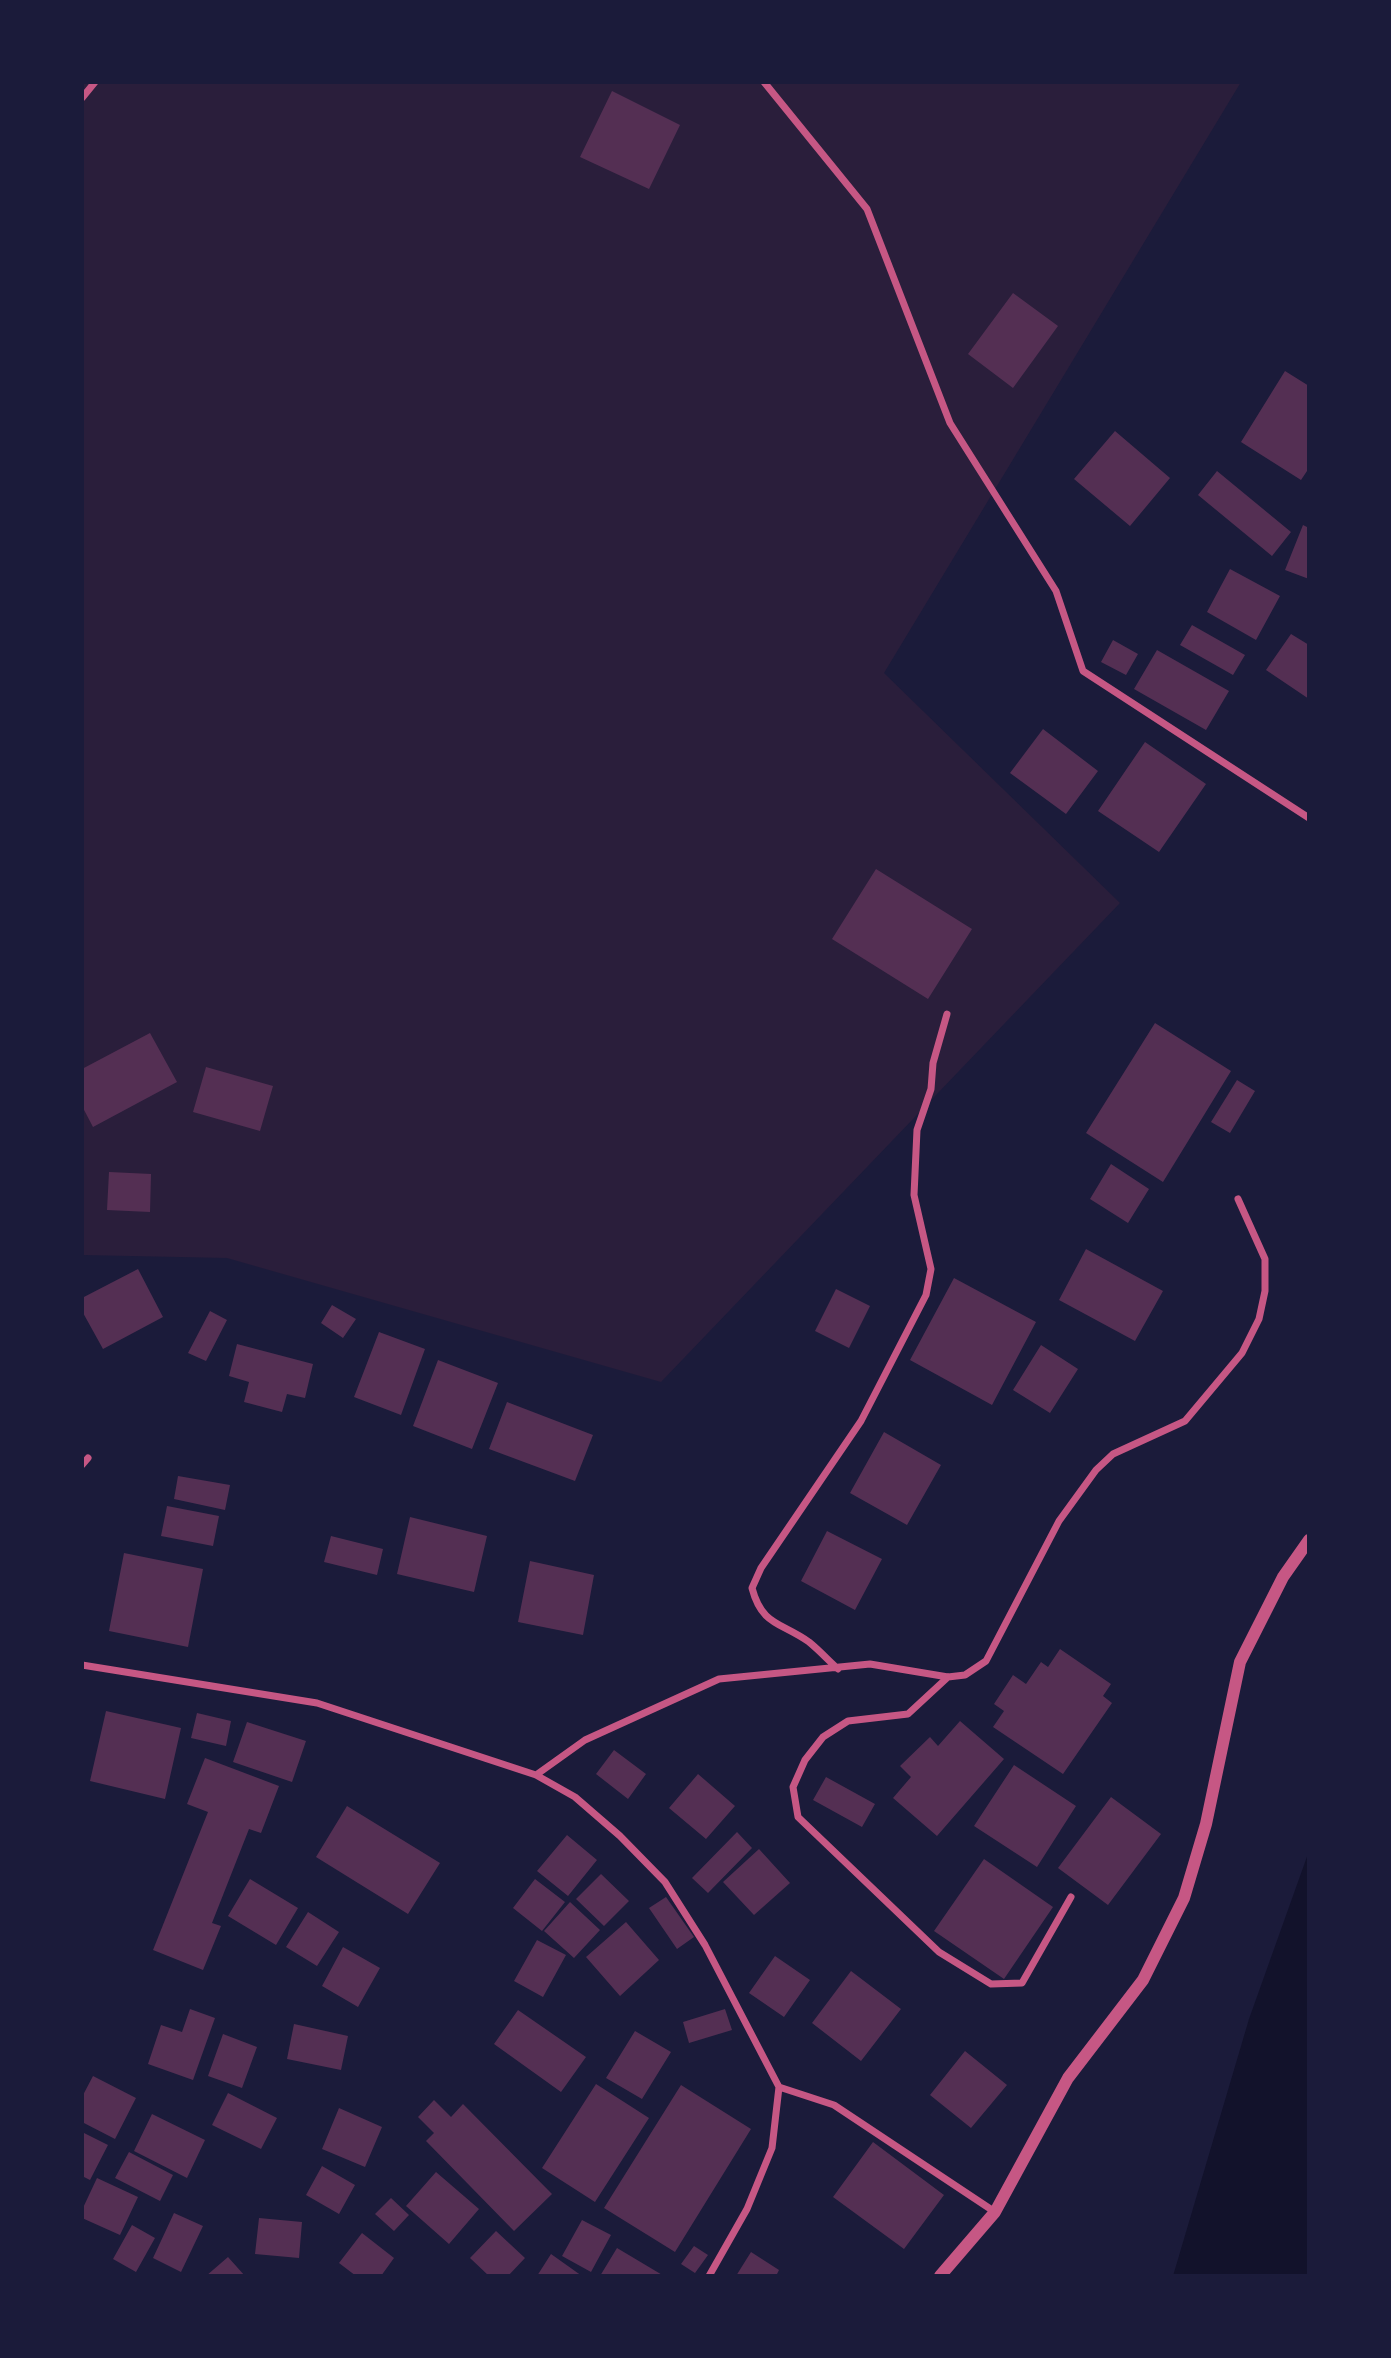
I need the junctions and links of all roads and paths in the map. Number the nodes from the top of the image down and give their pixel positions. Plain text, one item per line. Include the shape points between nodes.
1 (95, 82) edge
2 (764, 82) edge
3 (82, 98) edge
4 (1309, 818) edge
5 (947, 1014) dead end
6 (1238, 1199) dead end
7 (1309, 1540) edge
8 (82, 1665) edge
9 (838, 1669) junction
10 (948, 1677) junction
11 (536, 1775) junction
12 (1071, 1897) dead end
13 (779, 2087) junction
14 (995, 2211) junction
15 (709, 2276) edge
16 (940, 2276) edge

1 - 3 street
2 - 4 street via 867,209 950,423 1056,591 1083,671
5 - 9 street via 917,1130 915,1195 931,1269 926,1295 861,1422 752,1588 757,1607 769,1621 809,1642
6 - 10 street via 1265,1259 1259,1319 1242,1353 1185,1420 1113,1454 1096,1470 1059,1521 986,1661 965,1675
7 - 14 street via 1283,1577 1240,1662 1206,1824 1184,1898 1143,1980 1068,2078
8 - 11 street via 317,1703
9 - 10 street via 870,1664
9 - 11 street via 719,1679 585,1741
10 - 12 street via 908,1714 848,1721 823,1737 805,1760 793,1787 798,1817 939,1952 991,1984 1022,1983
11 - 13 street via 575,1797 664,1882 705,1945
13 - 14 street via 834,2105
13 - 15 street via 772,2148 747,2209
14 - 16 street

